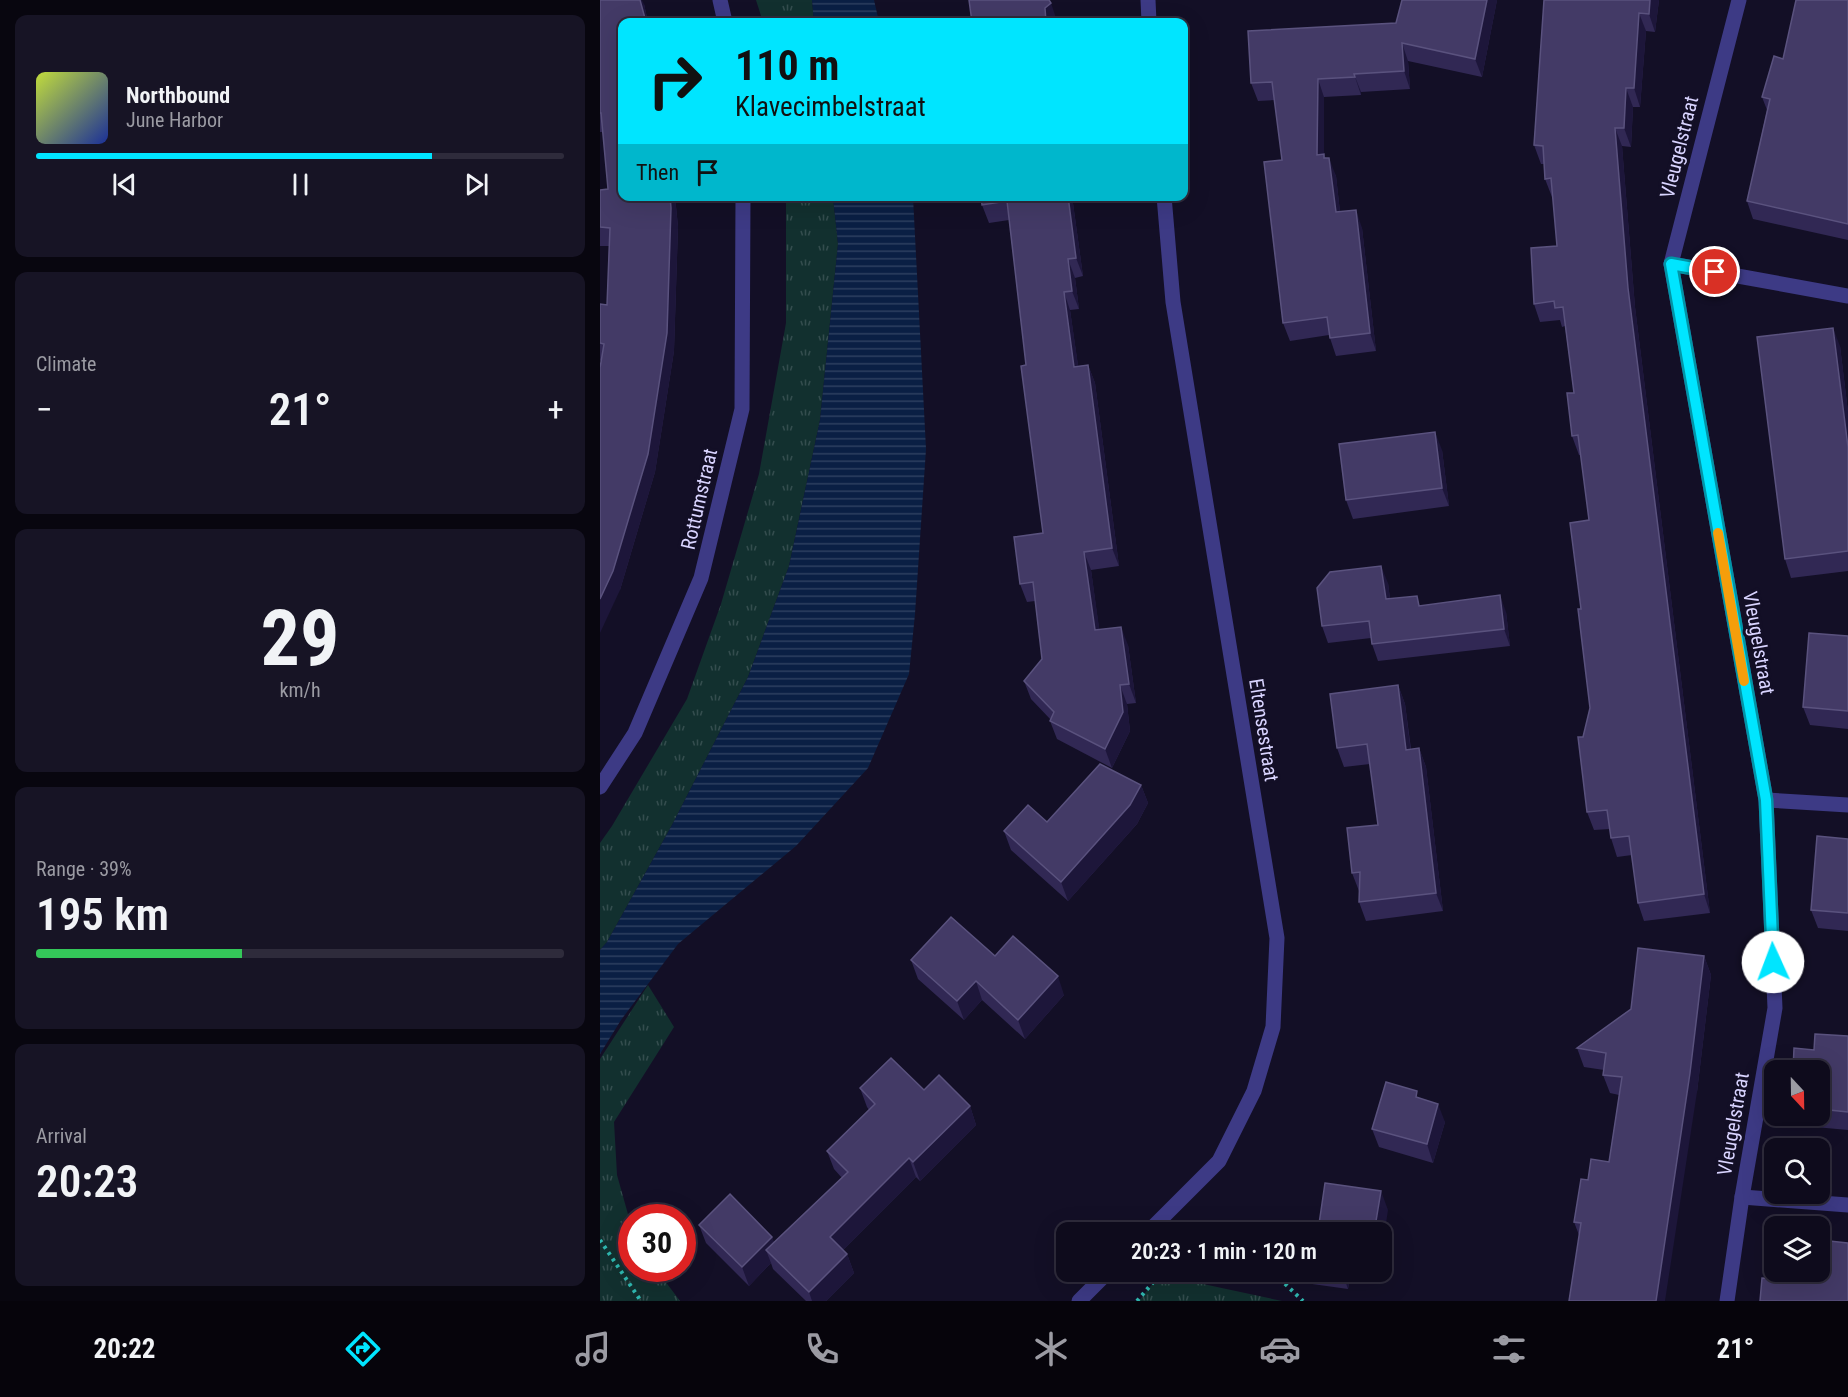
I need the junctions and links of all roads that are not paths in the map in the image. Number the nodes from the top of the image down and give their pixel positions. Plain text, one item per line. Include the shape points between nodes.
1 (720, 0) edge
2 (1148, 0) edge
3 (1739, 0) edge
4 (724, 18) edge
5 (1149, 18) edge
6 (743, 201) edge
7 (1164, 201) edge
8 (1671, 264) junction
9 (1848, 296) edge
10 (600, 787) edge
11 (1766, 800) junction
12 (1848, 805) edge
13 (1742, 1197) junction
14 (1848, 1205) edge
15 (1158, 1222) edge
16 (1098, 1282) edge
17 (1079, 1301) edge
18 (1727, 1301) edge

1 - 4 street
2 - 5 street
3 - 8 street, Vleugelstraat
6 - 10 street, Rottumstraat via 742,409 701,578 635,733
7 - 15 street, Eltensestraat via 1173,302 1277,938 1273,1027 1254,1091 1219,1161
8 - 9 street
8 - 11 street, Vleugelstraat
11 - 12 street
11 - 13 street, Vleugelstraat via 1775,1008
13 - 14 street
13 - 18 street, Vleugelstraat
16 - 17 street

